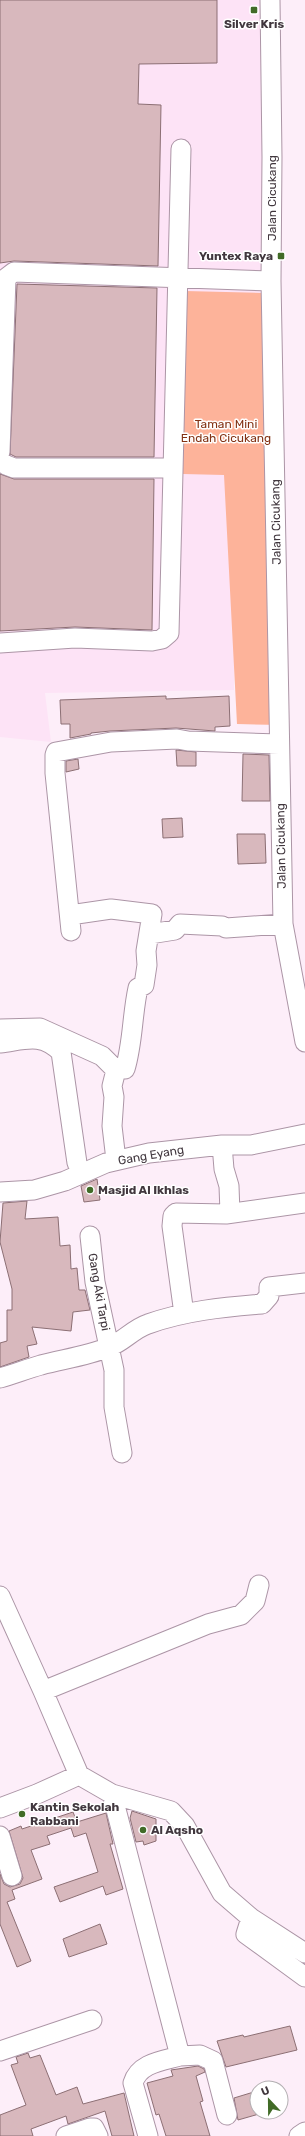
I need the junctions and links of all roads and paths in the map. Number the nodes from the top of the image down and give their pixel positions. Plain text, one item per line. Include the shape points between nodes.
1 (270, 0) edge
2 (181, 149) dead end
3 (178, 278) junction
4 (271, 281) junction
5 (0, 452) edge
6 (0, 460) edge
7 (172, 468) junction
8 (0, 643) edge
9 (280, 744) junction
10 (283, 924) junction
11 (150, 934) junction
12 (0, 1029) edge
13 (305, 1042) edge
14 (0, 1043) edge
15 (116, 1070) junction
16 (305, 1134) edge
17 (222, 1145) junction
18 (116, 1160) junction
19 (77, 1163) dead end
20 (0, 1192) edge
21 (305, 1203) edge
22 (230, 1213) junction
23 (90, 1236) dead end
24 (305, 1283) edge
25 (184, 1314) junction
26 (109, 1347) junction
27 (0, 1378) edge
28 (122, 1453) dead end
29 (259, 1585) dead end
30 (0, 1596) edge
31 (43, 1690) junction
32 (79, 1775) junction
33 (112, 1794) junction
34 (0, 1808) edge
35 (0, 1836) edge
36 (12, 1876) dead end
37 (251, 1918) junction
38 (305, 1953) edge
39 (305, 1977) edge
40 (92, 2020) dead end
41 (0, 2051) edge
42 (180, 2056) junction
43 (227, 2115) dead end
44 (305, 2132) edge
45 (66, 2136) edge
46 (98, 2136) edge
47 (148, 2136) edge
48 (299, 2136) edge

1 - 4 street, Jalan Cicukang
2 - 3 street
3 - 4 street
3 - 5 street via 14,272 6,278
3 - 7 street
4 - 9 street, Jalan Cicukang
6 - 7 street via 14,468
7 - 8 street via 169,633 162,639 152,641 75,638
9 - 10 street, Jalan Cicukang
9 - 11 street via 177,739 111,742 59,750 55,755 70,923 111,910 152,914
10 - 11 street via 226,928 180,924 175,930
10 - 13 street, Jalan Cicukang
11 - 15 street via 144,985 138,988 133,1012 129,1056 125,1068 120,1067
12 - 15 street via 40,1028 102,1056
14 - 19 street via 37,1039 50,1042 61,1052
15 - 18 street via 112,1086 112,1126
16 - 17 street, Gang Eyang via 251,1145
17 - 18 street, Gang Eyang via 148,1153
17 - 22 street via 224,1169 229,1186
18 - 20 street, Gang Eyang via 65,1181 34,1190
21 - 22 street
22 - 25 street via 176,1213 173,1216
23 - 26 street, Gang Aki Tarpi via 95,1282
24 - 25 street via 269,1287 269,1296 262,1304 214,1308
25 - 26 street via 147,1324
26 - 27 street via 85,1356 41,1365
26 - 28 street, Gang Aki Tarpi via 114,1370 114,1407
29 - 31 street via 255,1601 241,1615 208,1624
30 - 31 street
31 - 32 street
32 - 33 street
32 - 34 street
33 - 37 street via 171,1812 185,1826 222,1893
33 - 42 street
35 - 36 street
37 - 38 street
37 - 39 street via 246,1934
40 - 41 street
42 - 43 street via 200,2055 213,2061
42 - 47 street via 143,2068 136,2074 133,2083
44 - 48 street
45 - 46 street via 94,2128

